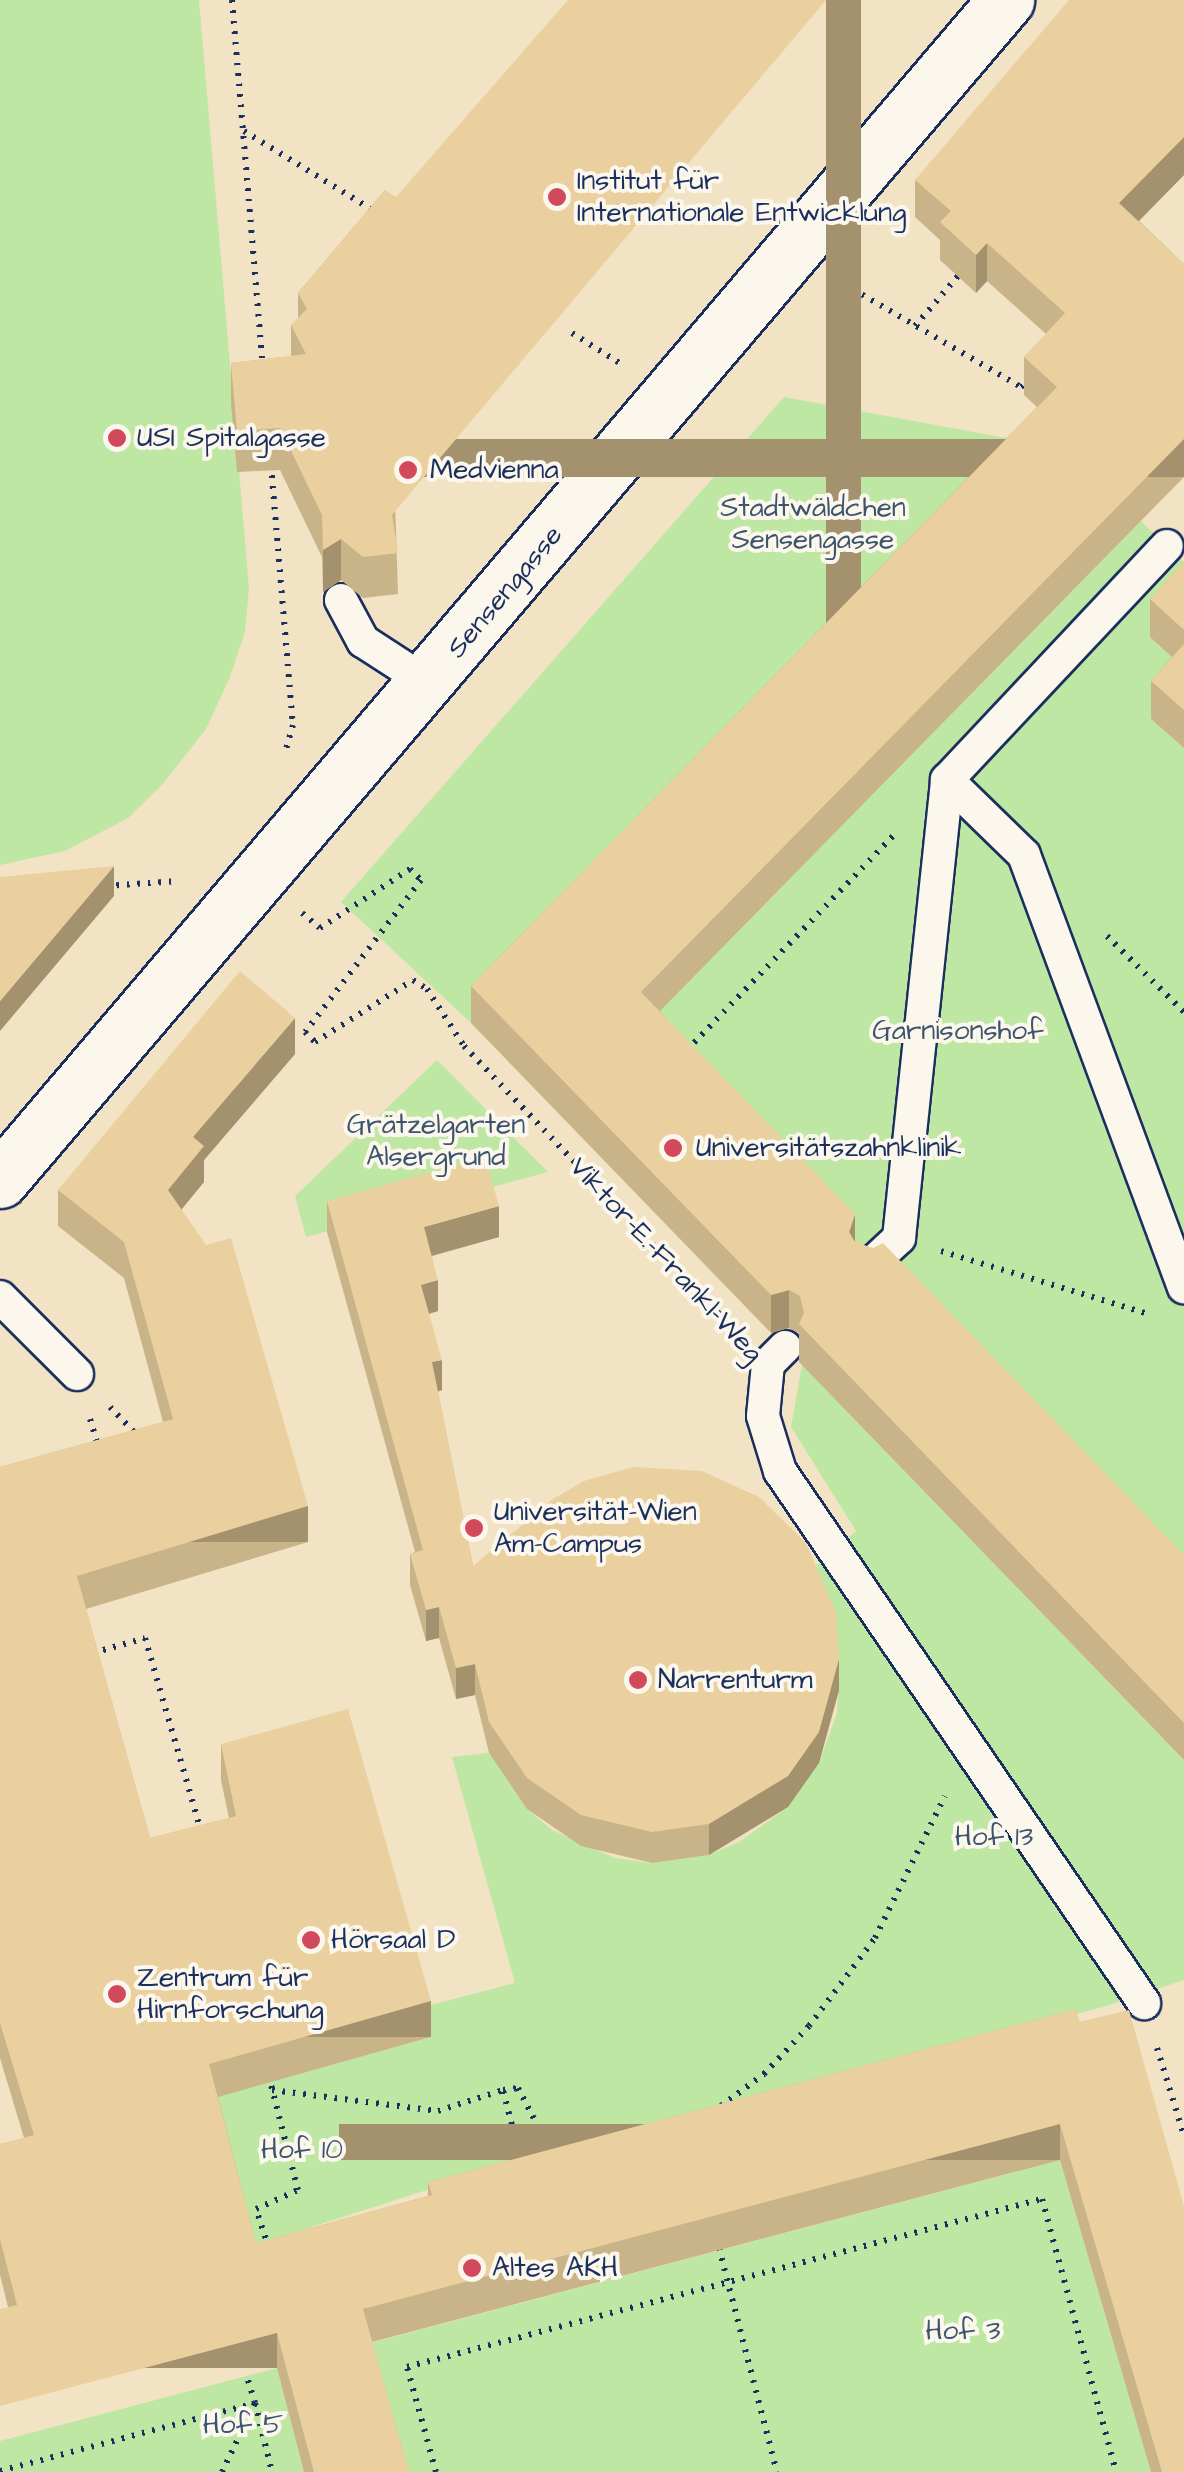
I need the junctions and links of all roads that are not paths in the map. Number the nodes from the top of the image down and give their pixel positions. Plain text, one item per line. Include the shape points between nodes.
1 (1006, 0) edge
2 (1167, 546) dead end
3 (342, 600) edge
4 (428, 683) junction
5 (947, 780) junction
6 (0, 1180) edge
7 (869, 1266) edge
8 (1184, 1287) edge
9 (0, 1297) edge
10 (776, 1356) road end
11 (78, 1374) road end
12 (1144, 2003) road end

1 - 4 street, Sensengasse
2 - 5 lane
3 - 4 lane via 363,641
4 - 6 street, Sensengasse via 255,876
5 - 7 lane via 899,1238
5 - 8 lane via 1024,855
9 - 11 lane
10 - 12 lane, Viktor-E.-Frankl-Weg via 763,1416 780,1472

